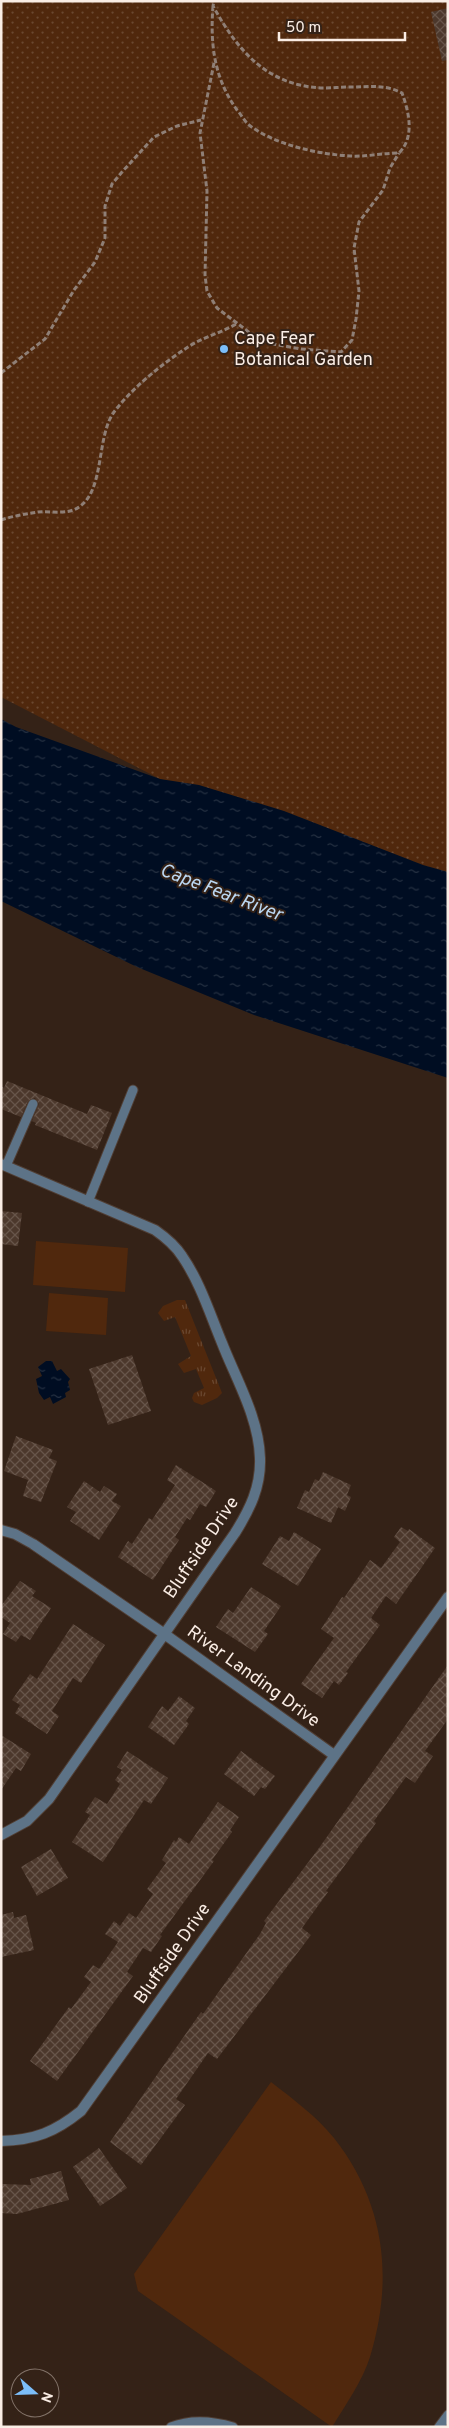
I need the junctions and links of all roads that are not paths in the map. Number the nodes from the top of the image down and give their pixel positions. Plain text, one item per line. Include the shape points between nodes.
1 (133, 1090) dead end
2 (33, 1104) dead end
3 (3, 1165) edge
4 (88, 1202) junction
5 (1, 1530) edge
6 (448, 1597) edge
7 (163, 1633) junction
8 (334, 1755) junction
9 (1, 1835) edge
10 (1, 2141) edge
11 (448, 2415) edge
12 (171, 2427) edge
13 (233, 2427) edge
14 (439, 2427) edge

1 - 4 lane
2 - 3 lane
3 - 4 street, Bluffside Drive
4 - 7 street, Bluffside Drive via 155,1230 182,1254 196,1279 258,1434 258,1486 251,1508
5 - 7 street, River Landing Drive via 33,1544
6 - 8 street, Bluffside Drive
7 - 8 street, River Landing Drive
7 - 9 street, Bluffside Drive via 48,1799 27,1821
8 - 10 street, Bluffside Drive via 82,2111 51,2132 34,2138
11 - 14 lane
12 - 13 lane via 182,2422 215,2422

